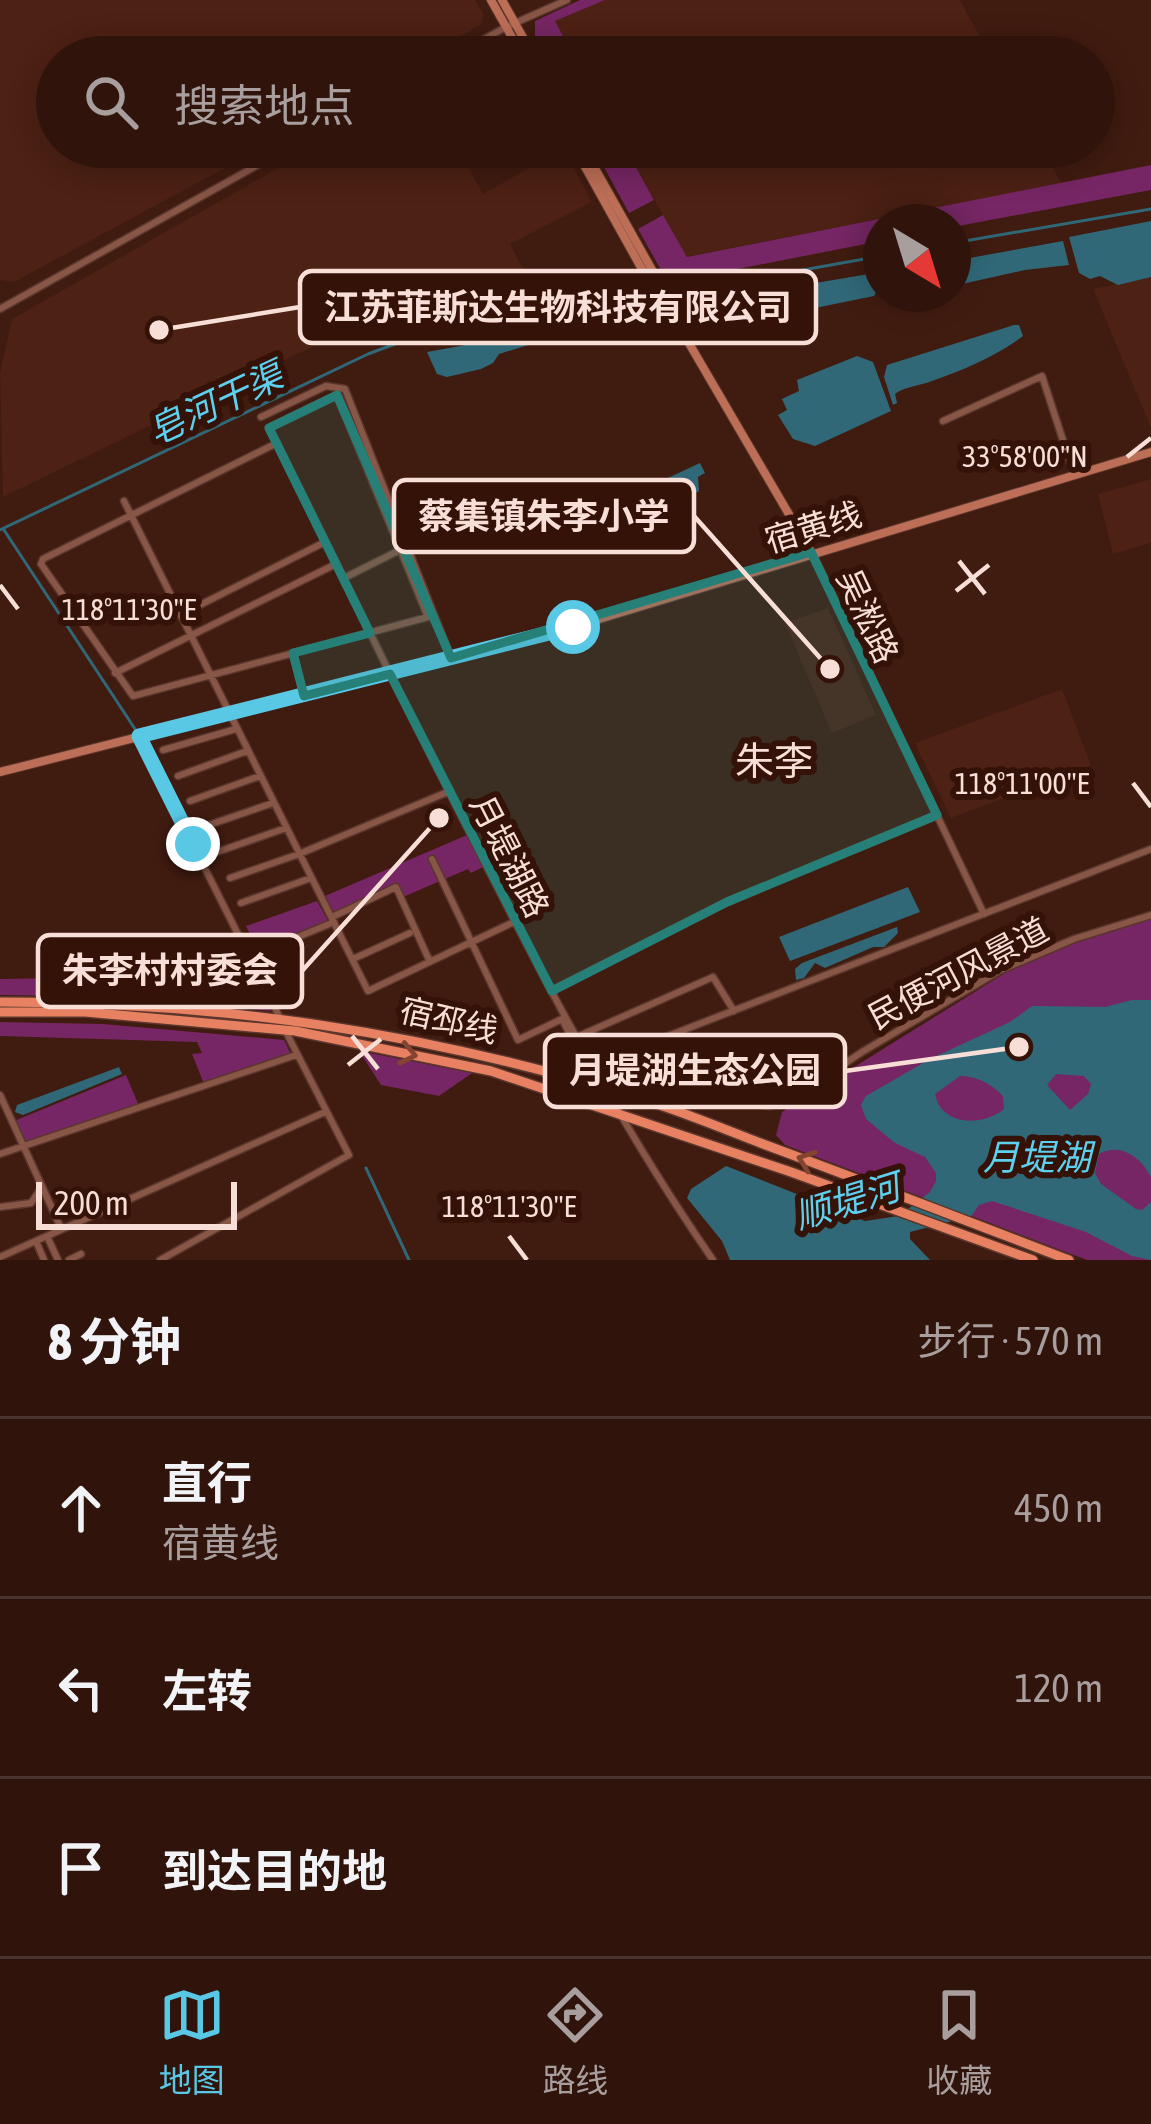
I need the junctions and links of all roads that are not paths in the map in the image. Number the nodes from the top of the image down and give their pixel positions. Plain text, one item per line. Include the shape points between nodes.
1 (491, 0) edge
2 (502, 0) edge
3 (568, 0) edge
4 (510, 25) junction
5 (490, 36) edge
6 (514, 36) edge
7 (518, 36) edge
8 (252, 168) edge
9 (586, 168) edge
10 (596, 168) edge
11 (655, 285) junction
12 (0, 308) edge
13 (261, 417) dead end
14 (943, 422) dead end
15 (277, 443) junction
16 (1151, 452) edge
17 (1074, 475) junction
18 (124, 501) dead end
19 (131, 515) junction
20 (407, 540) junction
21 (326, 542) junction
22 (399, 547) junction
23 (811, 552) junction
24 (336, 564) junction
25 (343, 578) junction
26 (180, 615) junction
27 (370, 633) junction
28 (190, 636) junction
29 (293, 653) junction
30 (451, 658) junction
31 (115, 673) junction
32 (390, 674) junction
33 (209, 676) junction
34 (304, 696) junction
35 (228, 714) junction
36 (236, 729) junction
37 (139, 736) junction
38 (163, 750) dead end
39 (247, 751) junction
40 (0, 772) edge
41 (178, 776) dead end
42 (260, 776) junction
43 (450, 790) junction
44 (190, 801) dead end
45 (273, 802) junction
46 (937, 815) junction
47 (203, 827) dead end
48 (286, 828) junction
49 (1151, 849) edge
50 (217, 852) dead end
51 (299, 854) junction
52 (432, 859) dead end
53 (230, 878) dead end
54 (311, 878) junction
55 (242, 903) dead end
56 (984, 914) junction
57 (1151, 915) edge
58 (332, 920) junction
59 (516, 921) junction
60 (410, 933) dead end
61 (471, 943) junction
62 (264, 951) dead end
63 (352, 959) junction
64 (430, 962) junction
65 (552, 991) junction
66 (0, 1001) edge
67 (734, 1011) junction
68 (0, 1012) edge
69 (280, 1017) junction
70 (285, 1030) junction
71 (577, 1037) junction
72 (296, 1055) junction
73 (590, 1059) junction
74 (603, 1061) junction
75 (605, 1088) junction
76 (0, 1095) edge
77 (326, 1112) junction
78 (618, 1114) junction
79 (23, 1145) junction
80 (0, 1154) edge
81 (43, 1186) junction
82 (0, 1207) edge
83 (62, 1228) junction
84 (47, 1235) junction
85 (36, 1240) junction
86 (81, 1254) dead end
87 (0, 1257) edge
88 (44, 1260) edge
89 (58, 1260) edge
90 (69, 1260) edge
91 (160, 1260) edge
92 (713, 1260) edge
93 (1034, 1260) edge
94 (1069, 1260) edge

1 - 4 main road
2 - 4 main road
3 - 4 street
4 - 5 street
4 - 6 main road
4 - 7 main road
8 - 12 street
9 - 11 main road, 吴淞路
10 - 11 main road, 吴淞路
11 - 23 main road, 吴淞路
13 - 20 street via 342,386
14 - 17 street via 1042,376
15 - 19 street
15 - 21 street, 月堤湖路
15 - 22 street via 269,428 337,394
16 - 17 main road, 宿黄线
17 - 23 main road, 宿黄线
18 - 19 street
19 - 26 street
19 - 31 street via 41,561
20 - 22 street
20 - 30 street
21 - 24 street, 月堤湖路
21 - 26 street
22 - 25 street
22 - 27 street via 428,617
23 - 30 main road, 宿黄线
23 - 46 street, 吴淞路
24 - 25 street, 月堤湖路
24 - 28 street
25 - 27 street, 月堤湖路
26 - 28 street
27 - 29 street
27 - 32 street, 月堤湖路
28 - 31 street
28 - 33 street
29 - 33 street
29 - 34 street
30 - 32 main road, 宿黄线
31 - 33 street via 133,696
32 - 34 main road, 宿黄线
32 - 43 street, 月堤湖路
33 - 35 street
34 - 35 main road, 宿黄线
35 - 36 street
35 - 37 main road, 宿黄线
36 - 38 street
36 - 39 street
37 - 40 main road, 宿黄线
37 - 69 street
39 - 41 street
39 - 42 street
42 - 44 street
42 - 45 street
43 - 51 street
43 - 59 street, 月堤湖路
45 - 47 street
45 - 48 street
46 - 56 street, 吴淞路
46 - 65 street via 727,902
48 - 50 street
48 - 51 street
49 - 56 street
51 - 53 street
51 - 54 street
52 - 61 street
54 - 55 street
54 - 58 street
56 - 67 street
57 - 74 street, 民便河风景道 via 1001,970 769,1106
58 - 62 street
58 - 63 street
58 - 64 street via 396,887
59 - 61 street
59 - 65 street, 月堤湖路
60 - 63 street
61 - 64 street
61 - 71 street via 518,1040 562,1019
63 - 64 street via 368,991
65 - 71 street, 月堤湖路
66 - 69 main road, 宿邳线
67 - 71 street via 712,976
67 - 74 street
68 - 70 main road, 宿邳线
69 - 70 street
69 - 75 main road, 宿邳线 via 402,1036
70 - 72 street
70 -> 78 main road, 宿邳线 via 490,1071
71 - 73 street, 月堤湖路
72 - 77 street
72 - 79 street
73 - 74 street, 民便河风景道
73 - 75 street, 月堤湖路
75 - 78 street, 月堤湖路
94 -> 75 main road, 宿邳线
76 - 79 street
77 - 83 street
77 - 91 street via 349,1156
78 - 92 street, 月堤湖路
78 - 93 main road, 宿邳线
79 - 80 street
79 - 81 street
81 - 82 street via 31,1203
81 - 83 street
83 - 84 street
84 - 85 street
84 - 89 street
85 - 87 street
85 - 88 street
86 - 90 street

